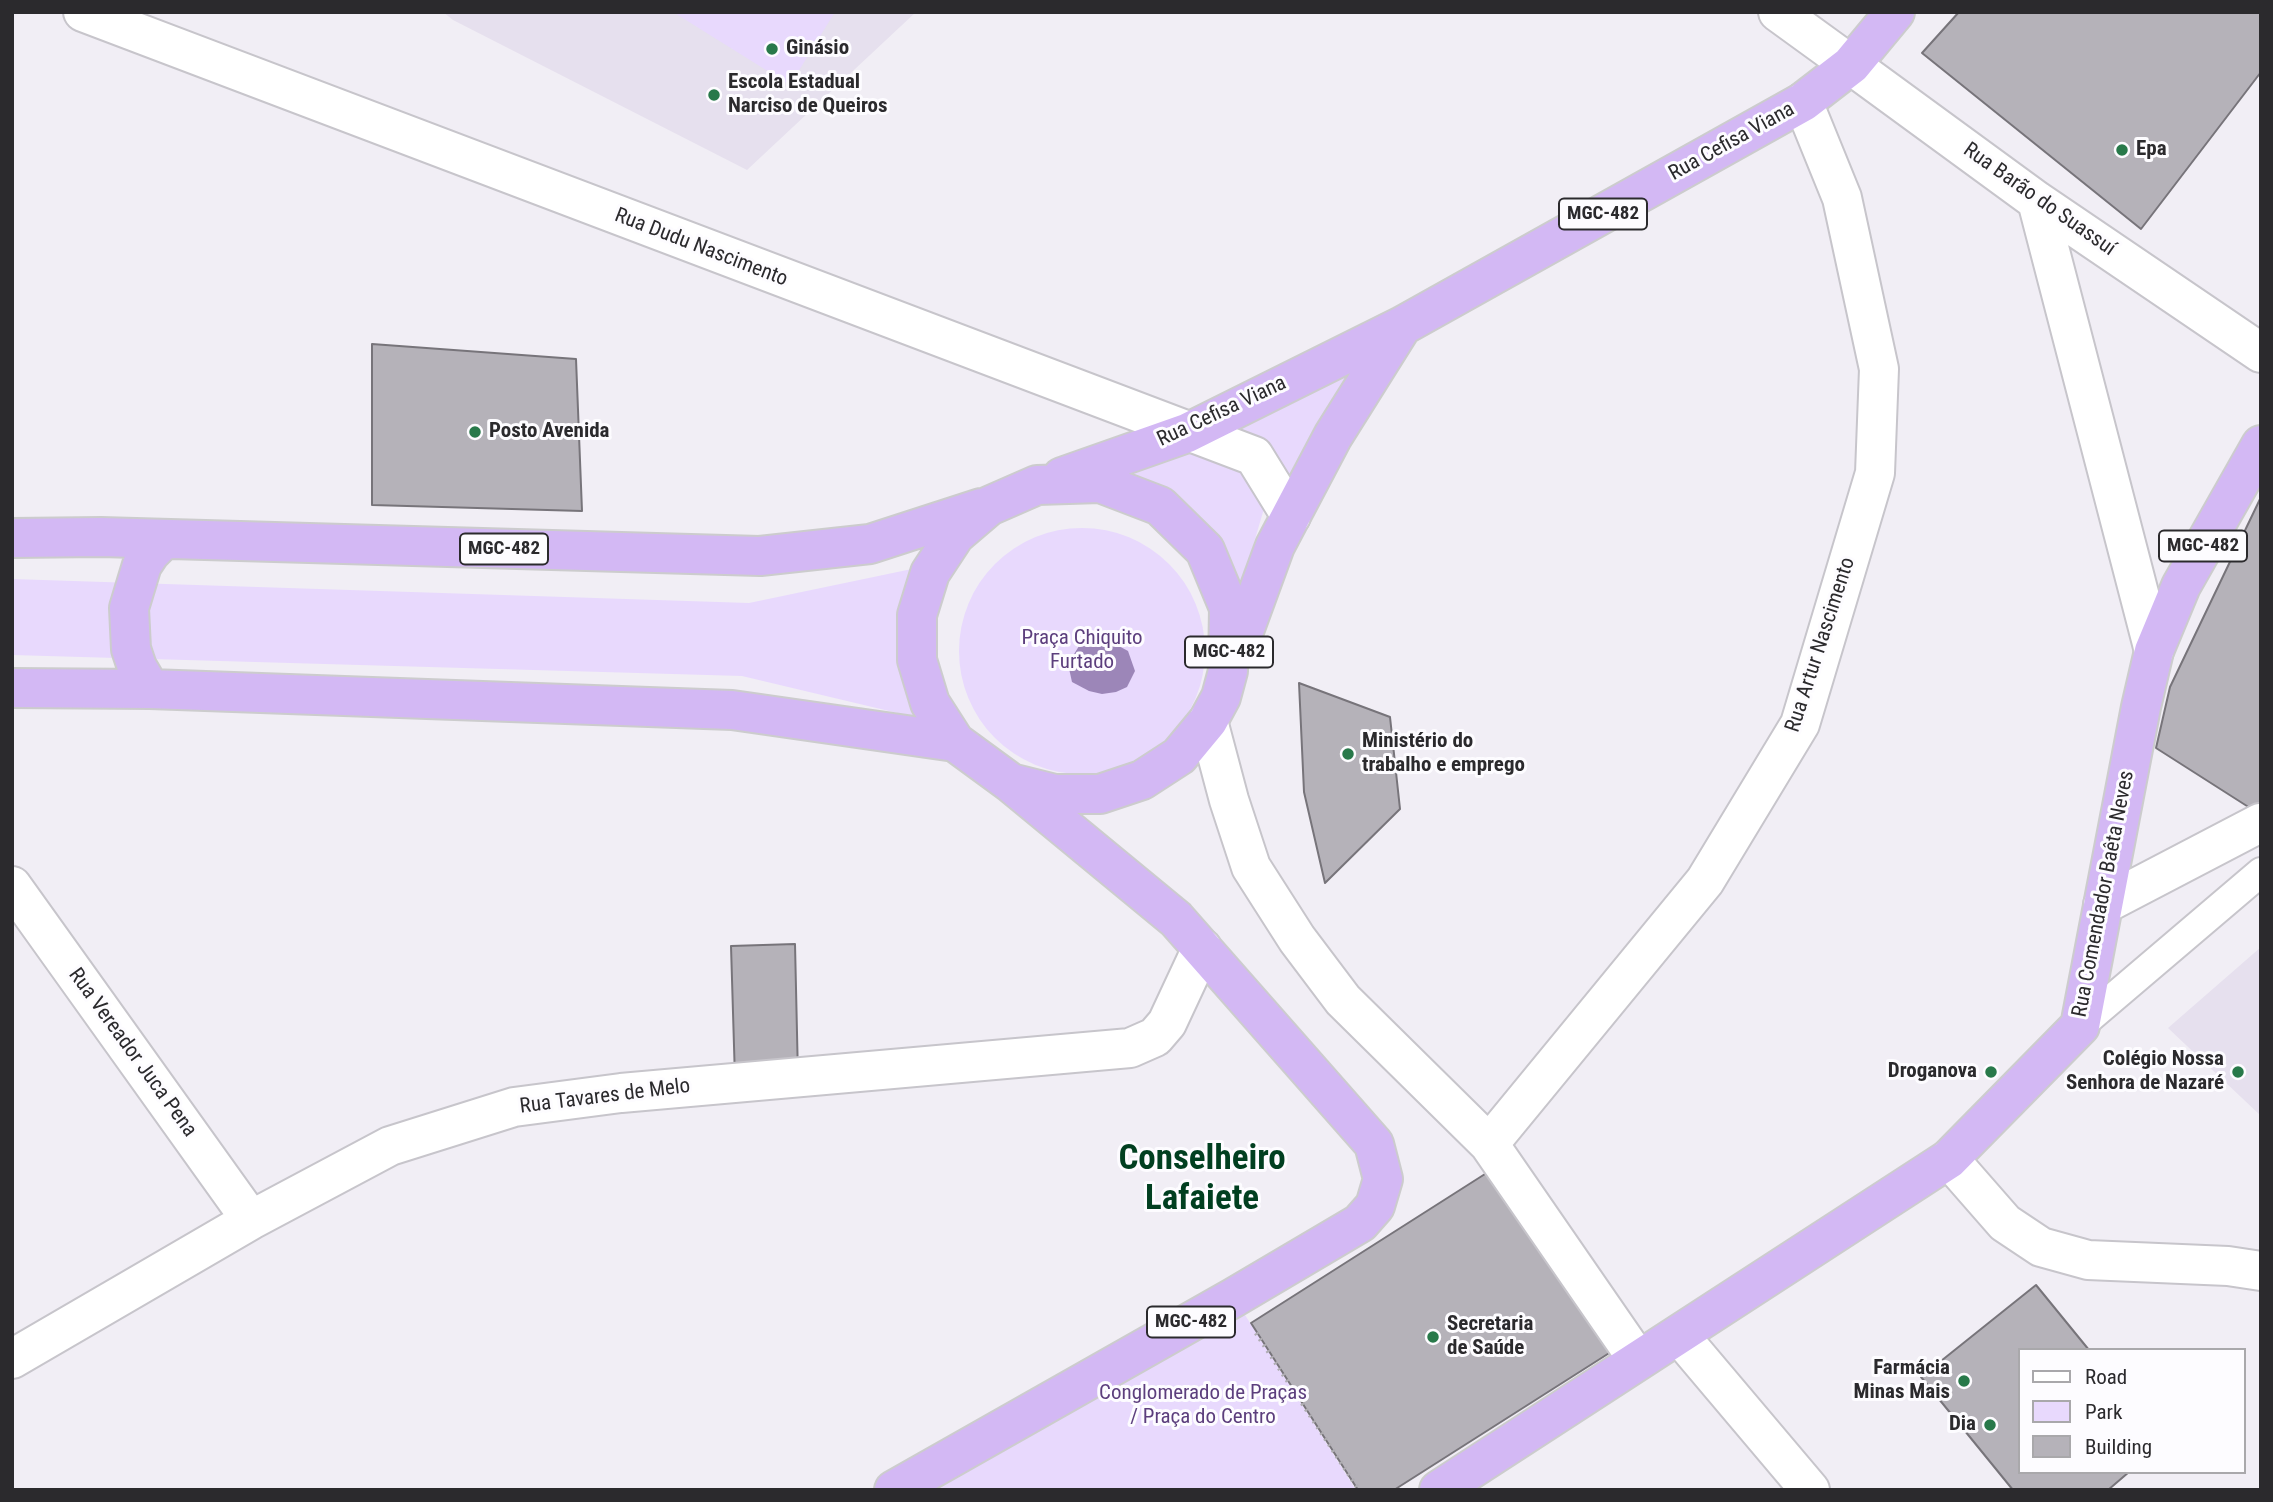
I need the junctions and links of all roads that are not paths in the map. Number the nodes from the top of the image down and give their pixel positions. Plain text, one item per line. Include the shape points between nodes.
1 (83, 12) edge
2 (1778, 12) edge
3 (1895, 12) edge
4 (1826, 85) junction
5 (2037, 201) junction
6 (1402, 326) junction
7 (2261, 353) edge
8 (1187, 433) junction
9 (2261, 444) edge
10 (1037, 485) junction
11 (989, 506) junction
12 (1291, 516) junction
13 (12, 538) edge
14 (163, 540) junction
15 (2154, 651) junction
16 (1228, 671) junction
17 (12, 688) edge
18 (150, 689) junction
19 (1208, 722) junction
20 (955, 742) junction
21 (1012, 783) junction
22 (2260, 823) edge
23 (2261, 872) edge
24 (12, 886) edge
25 (2103, 905) junction
26 (1202, 948) junction
27 (2080, 1026) junction
28 (1489, 1144) junction
29 (1949, 1159) junction
30 (251, 1220) junction
31 (2250, 1266) edge
32 (1679, 1335) junction
33 (12, 1359) edge
34 (1638, 1360) junction
35 (894, 1490) edge
36 (1439, 1490) edge
37 (1810, 1490) edge

1 - 8 street, Rua Dudu Nascimento
2 - 4 street, Rua Barão do Suassuí via 1820,43
3 - 4 highway, Rua Cefisa Viana / MGC-482
4 - 5 street, Rua Barão do Suassuí
4 - 6 highway, Rua Cefisa Viana / MGC-482
4 - 28 street, Rua Artur Nascimento via 1842,198 1879,369 1875,473 1800,724 1705,881
5 - 7 street, Rua Barão do Suassuí
5 - 15 street
6 - 8 highway, Rua Cefisa Viana / MGC-482
6 - 12 highway, Rua Cefisa Viana via 1333,436
8 - 10 highway, Rua Cefisa Viana / MGC-482
8 - 12 street, Rua Dudu Nascimento via 1254,456
9 - 15 highway, Rua Comendador Baêta Neves / MGC-482 via 2180,586
10 - 11 highway, MGC-482
10 - 16 highway, MGC-482 via 1100,483 1160,506 1196,541 1205,550 1229,608
11 - 14 highway, MGC-482 via 870,544 760,556
11 - 20 highway, MGC-482 via 949,544 930,573 917,615 917,660 930,704
12 - 16 highway, Rua Cefisa Viana via 1275,546
13 - 14 highway, MGC-482
14 - 18 highway via 142,565 129,608 131,649
15 - 25 highway, Rua Comendador Baêta Neves / MGC-482
16 - 19 highway, MGC-482
17 - 18 highway, MGC-482
18 - 20 highway, MGC-482 via 732,710
19 - 21 highway, MGC-482 via 1180,755 1142,780 1100,794 1055,794
19 - 28 street via 1251,867 1297,939 1343,1000
20 - 21 highway, MGC-482
21 - 26 highway, MGC-482 via 1175,919
22 - 25 street
23 - 27 street
24 - 30 street, Rua Vereador Juca Pena
25 - 27 highway, Rua Comendador Baêta Neves / MGC-482
26 - 30 street, Rua Tavares de Melo via 1167,1024 1155,1037 1130,1048 621,1093 514,1107 390,1146
26 - 35 highway, MGC-482 via 1374,1144 1383,1179 1376,1206 1360,1223 1233,1298
27 - 29 highway, Rua Comendador Baêta Neves
28 - 34 street
29 - 31 street via 2005,1223 2041,1247 2088,1260
29 - 32 highway, Rua Comendador Baêta Neves
30 - 33 street, Rua Tavares de Melo
32 - 34 highway, Rua Comendador Baêta Neves
32 - 37 street
34 - 36 highway, Rua Comendador Baêta Neves

